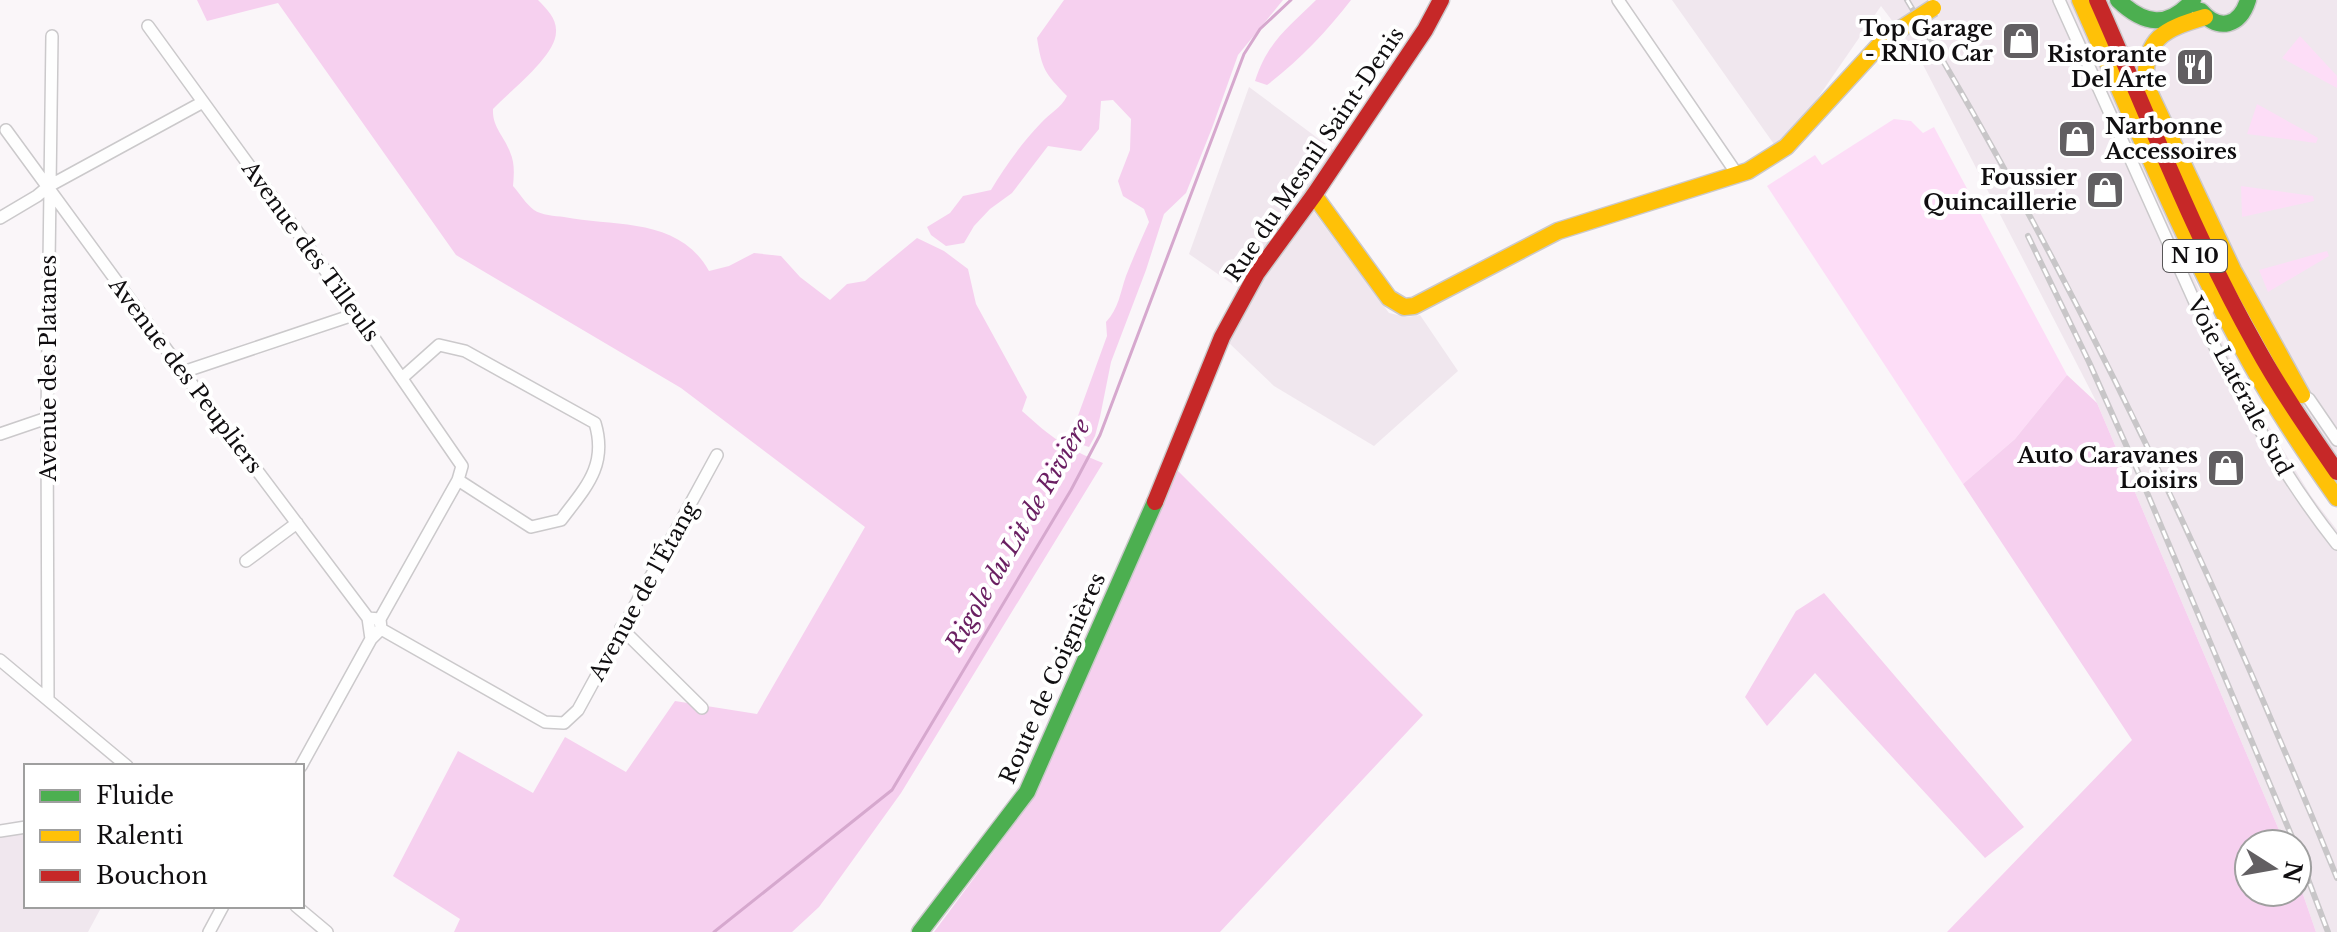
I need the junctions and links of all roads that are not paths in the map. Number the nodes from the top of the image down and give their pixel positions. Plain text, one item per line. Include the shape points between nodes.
1 (1441, 0) edge
2 (1618, 0) edge
3 (2059, 0) edge
4 (2080, 0) edge
5 (2097, 0) edge
6 (2115, 0) edge
7 (2196, 0) edge
8 (2248, 0) edge
9 (1940, 4) edge
10 (2205, 17) junction
11 (148, 26) dead end
12 (2158, 34) junction
13 (52, 36) dead end
14 (203, 102) junction
15 (6, 130) dead end
16 (1737, 174) junction
17 (49, 186) junction
18 (1314, 195) junction
19 (0, 218) edge
20 (356, 314) junction
21 (183, 372) junction
22 (402, 378) junction
23 (2302, 395) junction
24 (47, 418) junction
25 (0, 434) edge
26 (2337, 440) edge
27 (2337, 452) edge
28 (717, 455) dead end
29 (2337, 472) edge
30 (458, 480) junction
31 (2337, 498) edge
32 (1151, 511) joint
33 (297, 523) junction
34 (2337, 544) edge
35 (246, 561) dead end
36 (377, 622) junction
37 (621, 628) junction
38 (0, 660) edge
39 (48, 700) junction
40 (702, 708) dead end
41 (125, 764) edge
42 (302, 764) edge
43 (24, 827) edge
44 (0, 831) edge
45 (222, 908) edge
46 (298, 908) edge
47 (209, 932) edge
48 (327, 932) edge
49 (920, 932) edge

1 - 18 street, Rue du Mesnil Saint-Denis
2 - 16 street
3 - 34 street, Voie Latérale Sud via 2219,356 2305,503
4 - 31 street, N 10 via 2229,325
5 - 29 street, N 10 via 2244,324
6 - 7 street via 2134,16 2159,22
6 - 12 street via 2123,19
7 - 10 street
8 - 10 street via 2245,13 2234,22 2221,25
9 - 16 street, bridge via 1885,39 1786,147
10 - 12 street
11 - 14 street, Avenue des Tilleuls
12 - 23 street via 2147,50 2146,85 2239,281
13 - 17 street, Avenue des Platanes
14 - 17 street
14 - 20 street, Avenue des Tilleuls
15 - 17 street, Avenue des Peupliers
16 - 18 street via 1558,231 1404,307 1389,298
17 - 19 street
17 - 21 street, Avenue des Peupliers
17 - 24 street, Avenue des Platanes
18 - 32 street, Rue du Mesnil Saint-Denis via 1257,273 1222,337
20 - 21 street
20 - 22 street, Avenue des Tilleuls
21 - 33 street, Avenue des Peupliers
22 - 30 street, Avenue des Tilleuls via 459,458
22 - 30 street via 439,345 465,351 595,423 600,440 594,477 561,520 531,527
23 - 26 street
23 - 27 street
24 - 25 street
24 - 39 street, Avenue des Platanes
28 - 37 street, Avenue de l'Étang
30 - 36 street
32 - 49 street, Route de Coignières via 1027,792
33 - 35 street
33 - 36 street, Avenue des Peupliers
36 - 37 street, Avenue de l'Étang via 545,722 564,723 578,710
36 - 42 street
37 - 40 street
38 - 39 street
39 - 41 street
43 - 44 street
45 - 47 street
46 - 48 street

